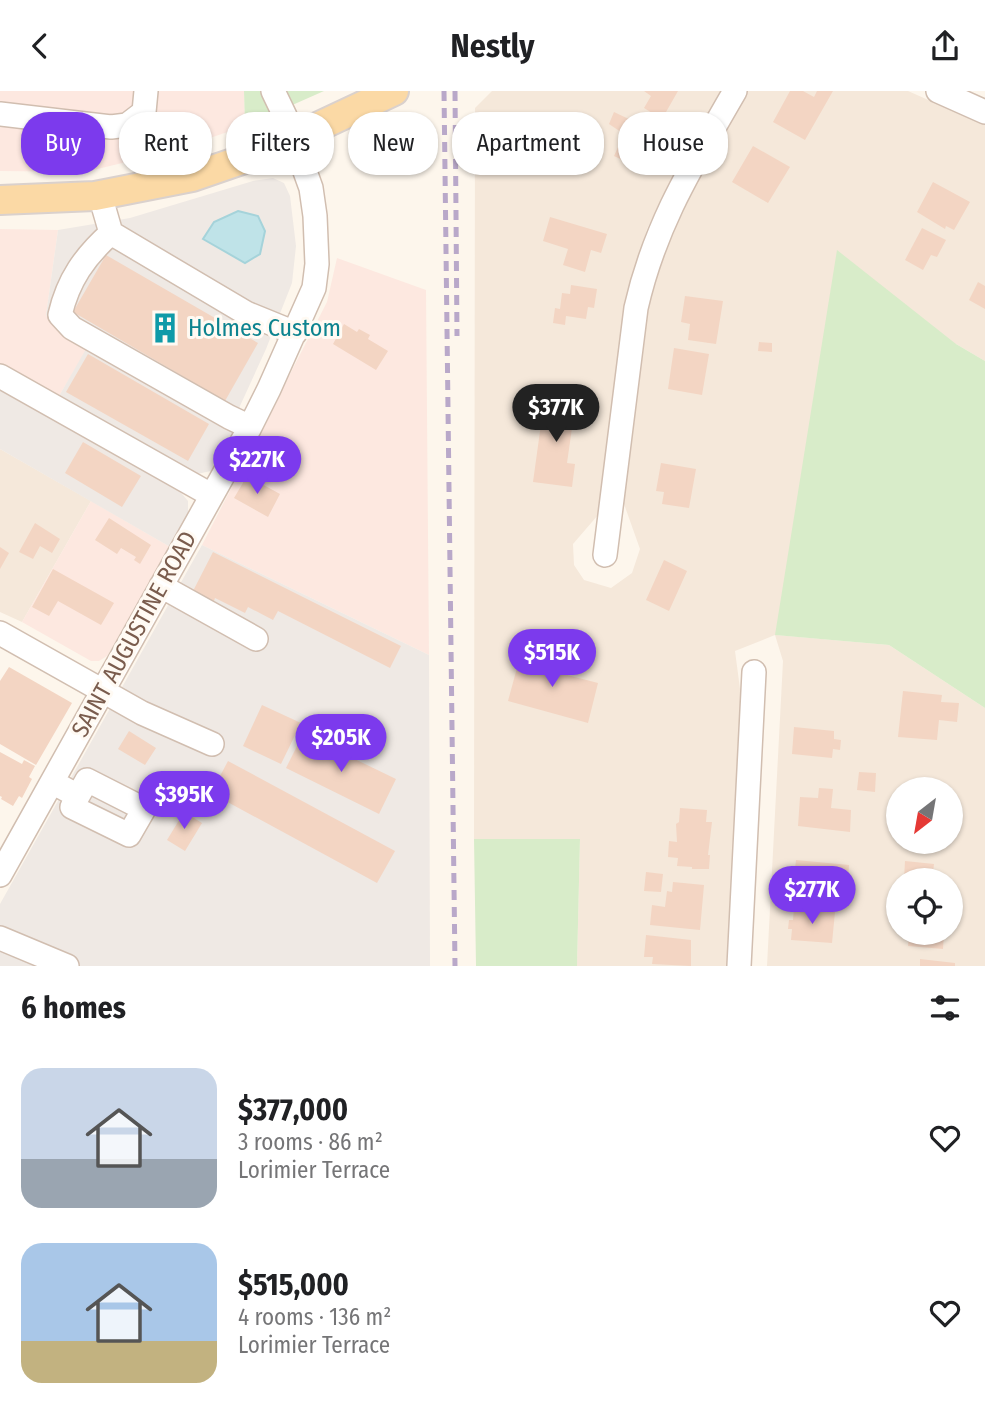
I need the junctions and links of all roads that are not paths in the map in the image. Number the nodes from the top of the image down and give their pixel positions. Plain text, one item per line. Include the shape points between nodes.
1 (146, 91) edge
2 (274, 91) edge
3 (394, 91) edge
4 (735, 91) edge
5 (939, 91) edge
6 (974, 102) edge
7 (283, 112) edge
8 (0, 114) edge
9 (334, 120) edge
10 (226, 165) edge
11 (306, 175) edge
12 (100, 195) junction
13 (0, 200) edge
14 (111, 233) junction
15 (295, 333) junction
16 (0, 376) edge
17 (250, 427) junction
18 (211, 495) junction
19 (605, 555) dead end
20 (161, 586) junction
21 (0, 633) edge
22 (256, 639) dead end
23 (754, 672) dead end
24 (103, 691) junction
25 (212, 744) dead end
26 (52, 782) junction
27 (78, 796) dead end
28 (0, 875) edge
29 (0, 938) edge
30 (66, 966) edge
31 (739, 966) edge

1 - 8 street via 144,112 127,125
2 - 7 street, SAINT AUGUSTINE ROAD
3 - 9 main road
4 - 19 street via 670,205 645,270 636,308
5 - 6 street
10 - 12 main road via 192,177
11 - 15 street, SAINT AUGUSTINE ROAD via 315,216 317,264 314,288
12 - 13 main road
12 - 14 street
14 - 15 street via 246,313
14 - 17 street via 89,253 65,294 60,315 72,328
15 - 17 street, SAINT AUGUSTINE ROAD
16 - 18 street
17 - 18 street, SAINT AUGUSTINE ROAD
18 - 20 street, SAINT AUGUSTINE ROAD
20 - 22 street
20 - 24 street, SAINT AUGUSTINE ROAD
21 - 24 street
23 - 31 street
24 - 25 street
24 - 26 street, SAINT AUGUSTINE ROAD
26 - 27 street
26 - 28 street, SAINT AUGUSTINE ROAD
29 - 30 street

